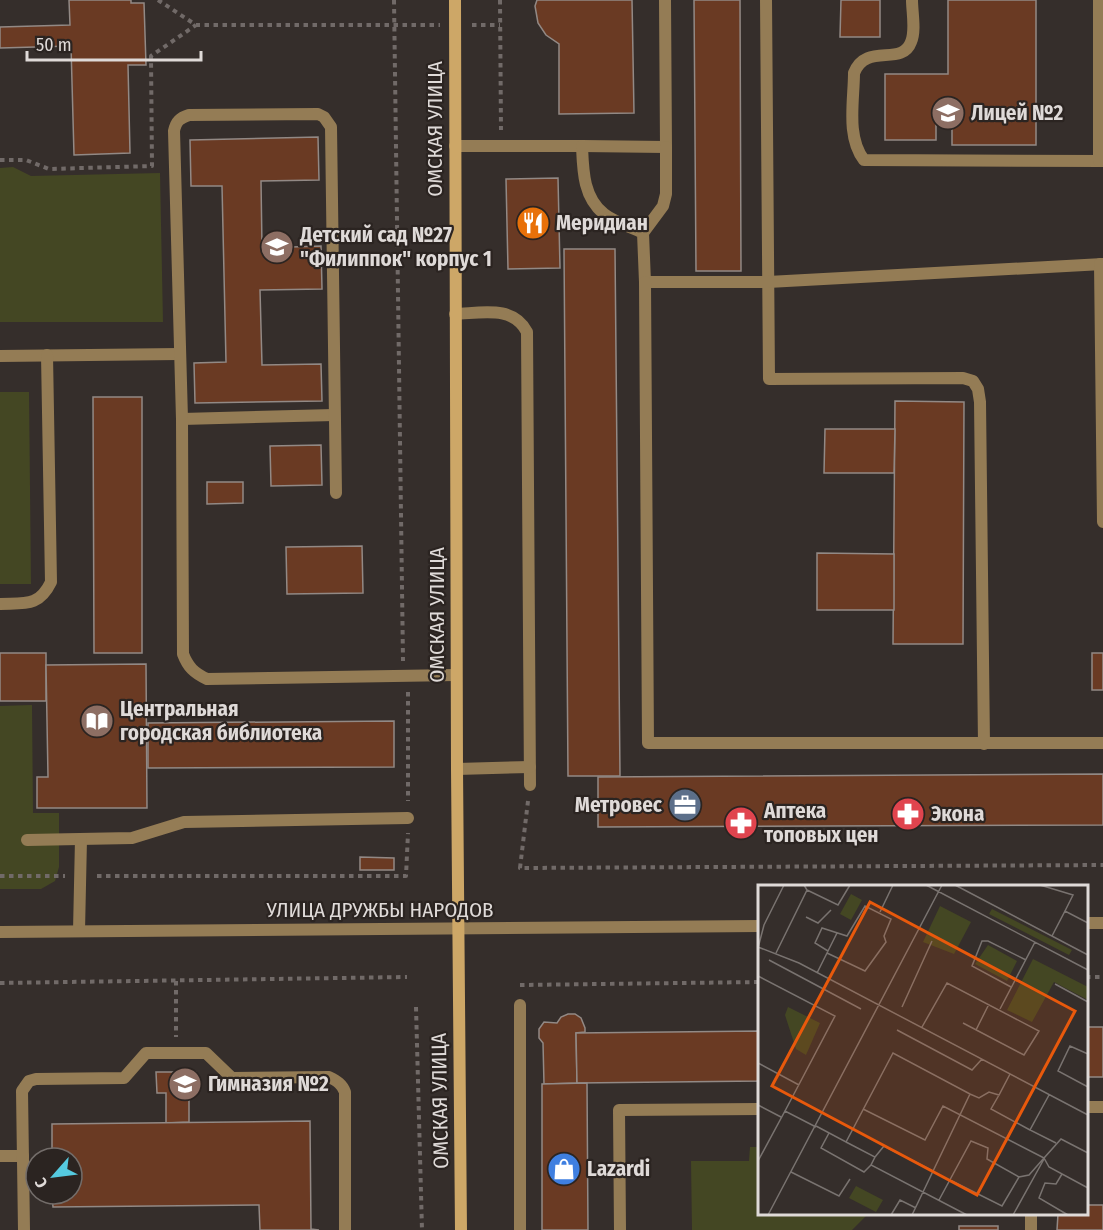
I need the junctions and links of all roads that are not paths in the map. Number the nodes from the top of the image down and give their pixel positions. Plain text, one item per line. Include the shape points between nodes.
1 (455, 0) edge
2 (665, 0) edge
3 (766, 0) edge
4 (912, 0) edge
5 (1100, 0) edge
6 (455, 146) junction
7 (582, 146) junction
8 (666, 147) junction
9 (1101, 161) edge
10 (643, 233) junction
11 (1101, 264) edge
12 (645, 282) junction
13 (768, 282) junction
14 (455, 314) junction
15 (179, 354) junction
16 (47, 355) junction
17 (0, 356) edge
18 (334, 415) junction
19 (182, 419) junction
20 (336, 493) dead end
21 (1103, 522) edge
22 (0, 604) edge
23 (456, 675) junction
24 (1103, 743) edge
25 (984, 744) junction
26 (530, 767) junction
27 (457, 769) junction
28 (530, 786) road end
29 (408, 818) road end
30 (81, 839) junction
31 (27, 840) dead end
32 (758, 926) edge
33 (458, 929) junction
34 (79, 931) junction
35 (0, 932) edge
36 (520, 1005) dead end
37 (758, 1109) edge
38 (0, 1156) edge
39 (23, 1156) junction
40 (1031, 1215) edge
41 (24, 1230) edge
42 (345, 1230) edge
43 (460, 1230) edge
44 (520, 1230) edge
45 (620, 1230) edge
46 (1030, 1230) edge

1 - 6 main road, ОМСКАЯ УЛИЦА
2 - 8 street
3 - 13 street
4 - 9 street via 911,43 905,51 866,57 854,73 854,138 864,160
5 - 9 street
6 - 7 street
6 - 14 main road, ОМСКАЯ УЛИЦА
7 - 8 street
7 - 10 street via 584,178 591,198 604,213
8 - 10 street via 663,206
10 - 12 street
11 - 13 street
11 - 21 street
12 - 13 street
12 - 25 street via 648,743
13 - 25 street via 769,379 963,378 973,381 978,389
14 - 23 main road, ОМСКАЯ УЛИЦА
14 - 26 street via 501,312 522,322 527,332
15 - 16 street
15 - 18 street via 176,123 189,115 318,114 331,127
15 - 19 street
16 - 17 street
16 - 22 street via 51,582 37,600
18 - 19 street
18 - 20 street
19 - 23 street via 183,654 195,673 207,679
23 - 27 main road, ОМСКАЯ УЛИЦА
24 - 25 street
26 - 27 street
26 - 28 street
27 - 33 main road, ОМСКАЯ УЛИЦА
29 - 30 street via 184,822 132,838
30 - 31 street
30 - 34 street
32 - 33 street, УЛИЦА ДРУЖБЫ НАРОДОВ
33 - 34 street, УЛИЦА ДРУЖБЫ НАРОДОВ
33 - 43 main road, ОМСКАЯ УЛИЦА
34 - 35 street, УЛИЦА ДРУЖБЫ НАРОДОВ
36 - 44 street
37 - 45 street via 619,1110
38 - 39 street
39 - 41 street
39 - 42 street via 22,1091 29,1081 36,1079 124,1078 146,1053 206,1053 232,1078 329,1077 337,1080 345,1092
40 - 46 street

